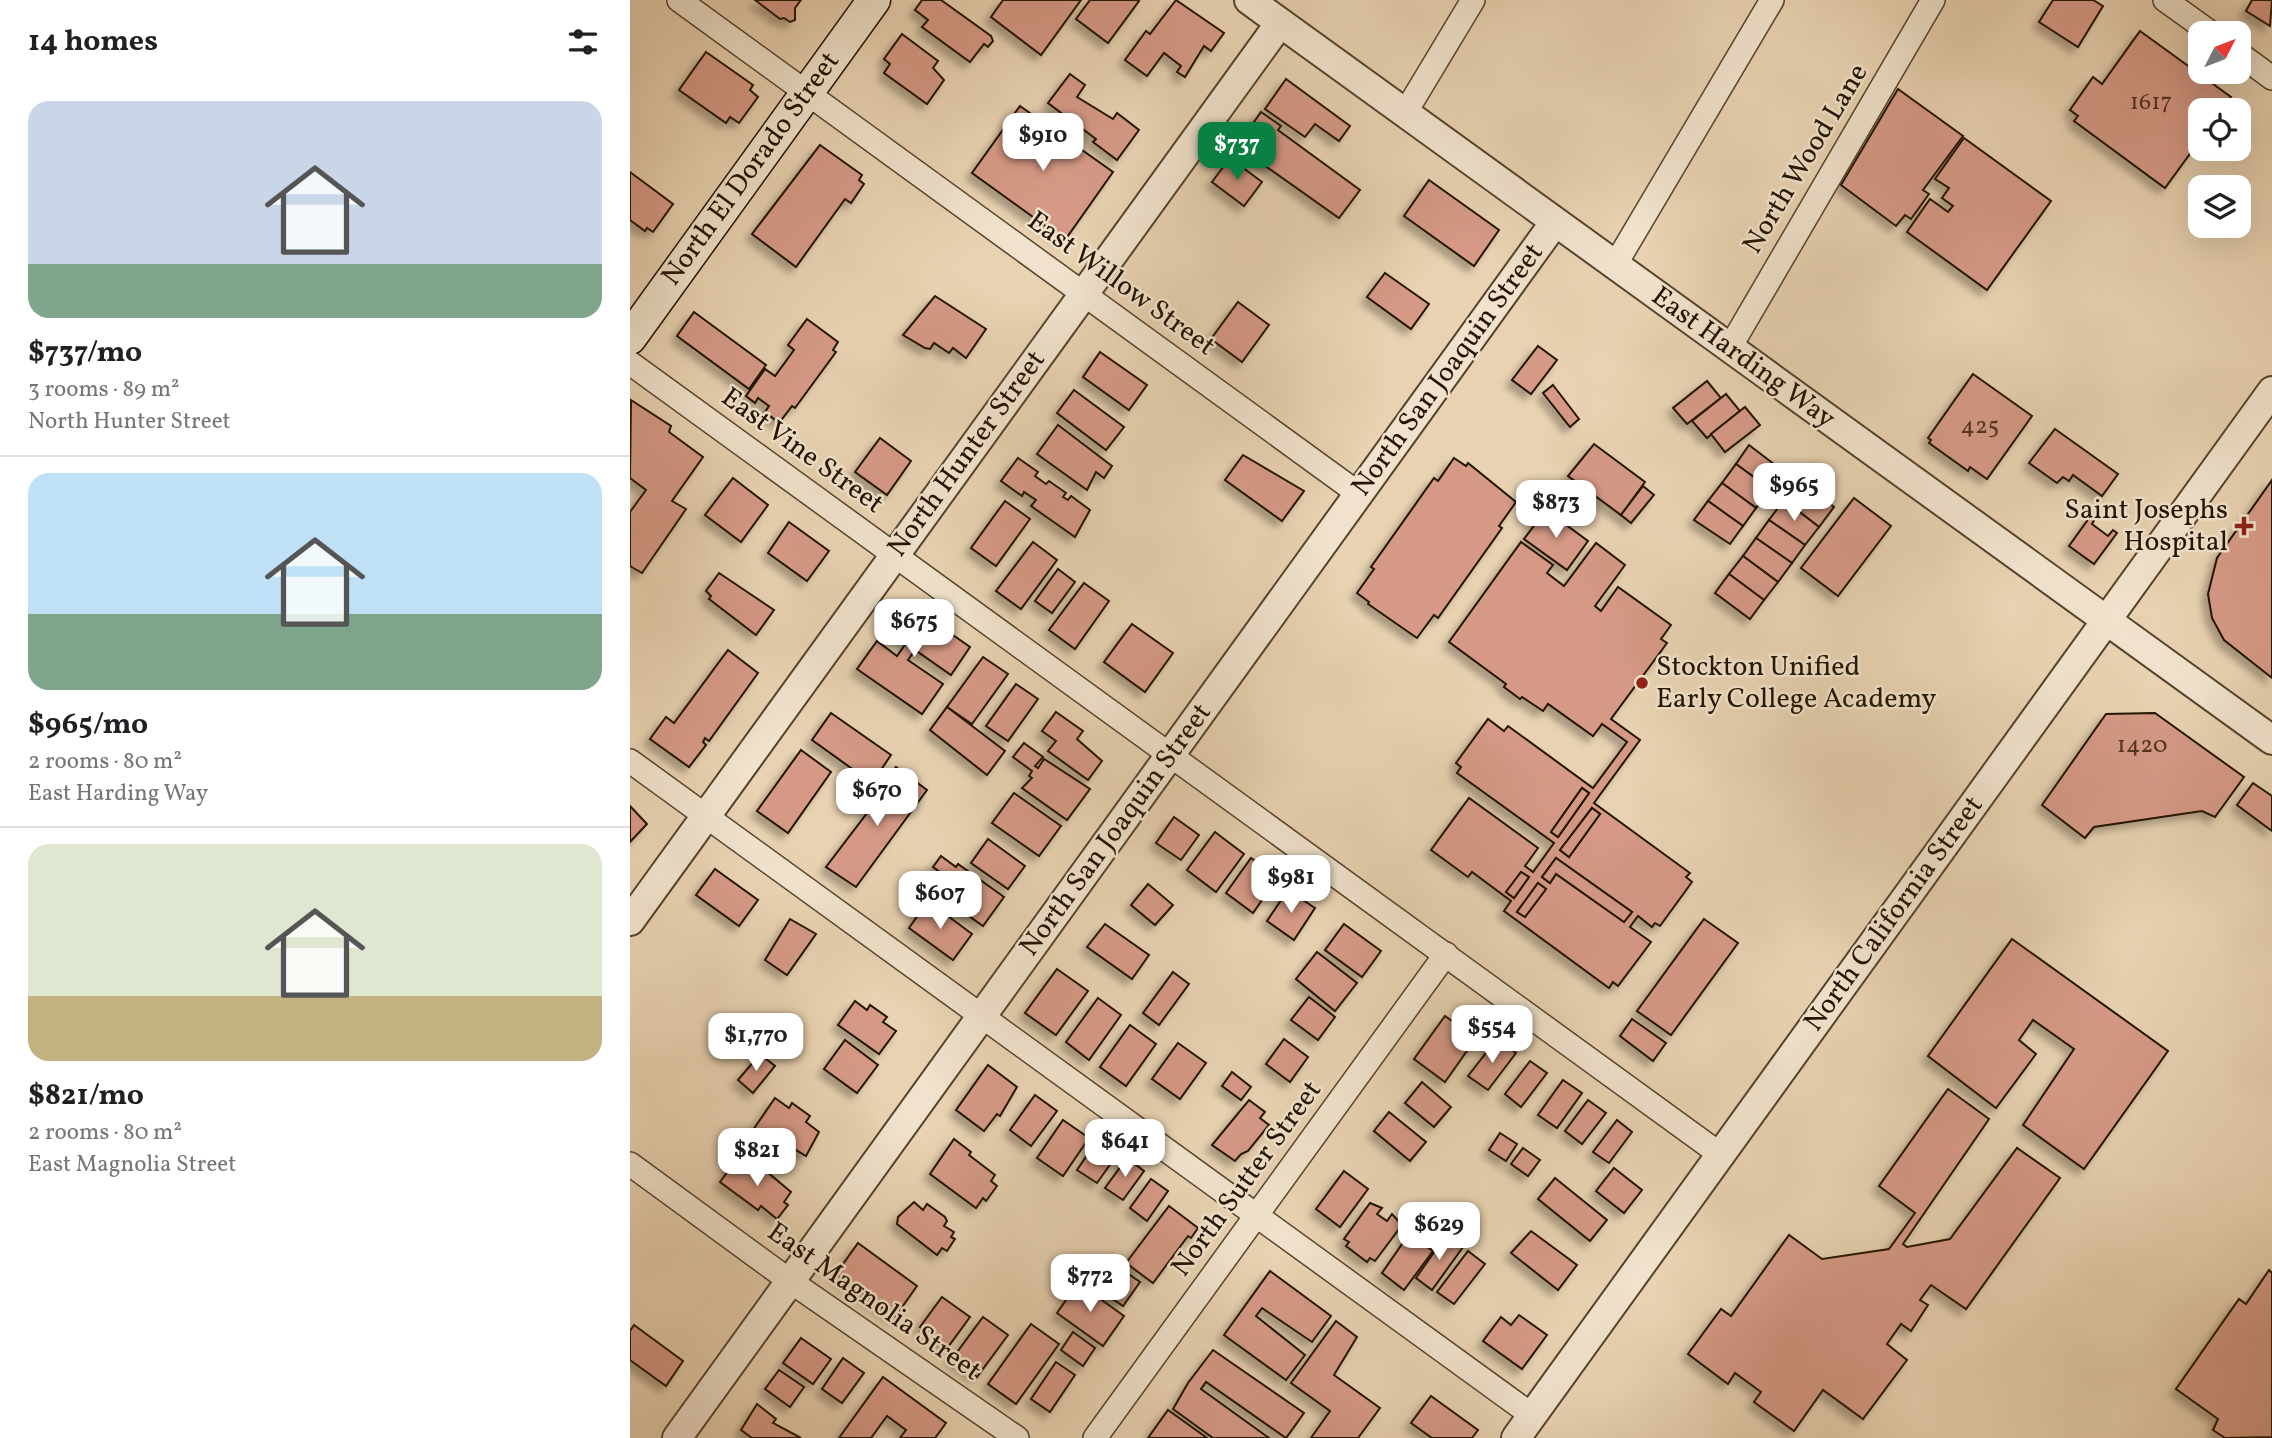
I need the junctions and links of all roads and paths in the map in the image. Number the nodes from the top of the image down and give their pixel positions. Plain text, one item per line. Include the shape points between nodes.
1 (679, 0) edge
2 (874, 0) edge
3 (1249, 0) edge
4 (1472, 0) edge
5 (1772, 0) edge
6 (1933, 0) edge
7 (2165, 0) edge
8 (2194, 21) edge
9 (1280, 23) junction
10 (2251, 63) edge
11 (2272, 78) edge
12 (806, 91) junction
13 (1405, 113) junction
14 (1555, 222) junction
15 (1615, 265) junction
16 (1084, 294) junction
17 (630, 338) edge
18 (1729, 349) junction
19 (630, 363) edge
20 (2272, 391) edge
21 (1359, 494) junction
22 (894, 554) junction
23 (2105, 620) junction
24 (2272, 740) edge
25 (1170, 755) junction
26 (630, 761) edge
27 (706, 816) junction
28 (630, 921) edge
29 (1446, 954) junction
30 (982, 1016) junction
31 (1721, 1155) junction
32 (630, 1164) edge
33 (1257, 1215) junction
34 (790, 1281) junction
35 (1525, 1427) edge
36 (677, 1438) edge
37 (1017, 1438) edge
38 (1095, 1438) edge

1 - 12 street, East Willow Street
2 - 12 main road, North El Dorado Street
3 - 9 street, East Harding Way
4 - 13 street
5 - 15 street
6 - 18 street, North Wood Lane
7 - 8 street
9 - 13 street, East Harding Way
9 - 16 street, North Hunter Street
10 - 11 street
12 - 16 street, East Willow Street
12 - 17 main road, North El Dorado Street
13 - 14 street, East Harding Way
14 - 15 street, East Harding Way
14 - 21 street, North San Joaquin Street
15 - 18 street, East Harding Way
16 - 21 street, East Willow Street
16 - 22 street, North Hunter Street
18 - 23 street, East Harding Way
19 - 22 street, East Vine Street
20 - 23 street, North California Street
21 - 25 street, North San Joaquin Street
22 - 25 street, East Vine Street
22 - 27 street, North Hunter Street
23 - 24 street, East Harding Way
23 - 31 street, North California Street
25 - 29 street, East Vine Street
25 - 30 street, North San Joaquin Street
26 - 27 street
27 - 28 street, North Hunter Street
27 - 30 street
29 - 31 street, East Vine Street
29 - 33 street, North Sutter Street
30 - 33 street
30 - 34 street, North San Joaquin Street
31 - 35 street, North California Street
32 - 34 street, East Magnolia Street
33 - 35 street
33 - 38 street, North Sutter Street
34 - 36 street, North San Joaquin Street
34 - 37 street, East Magnolia Street

